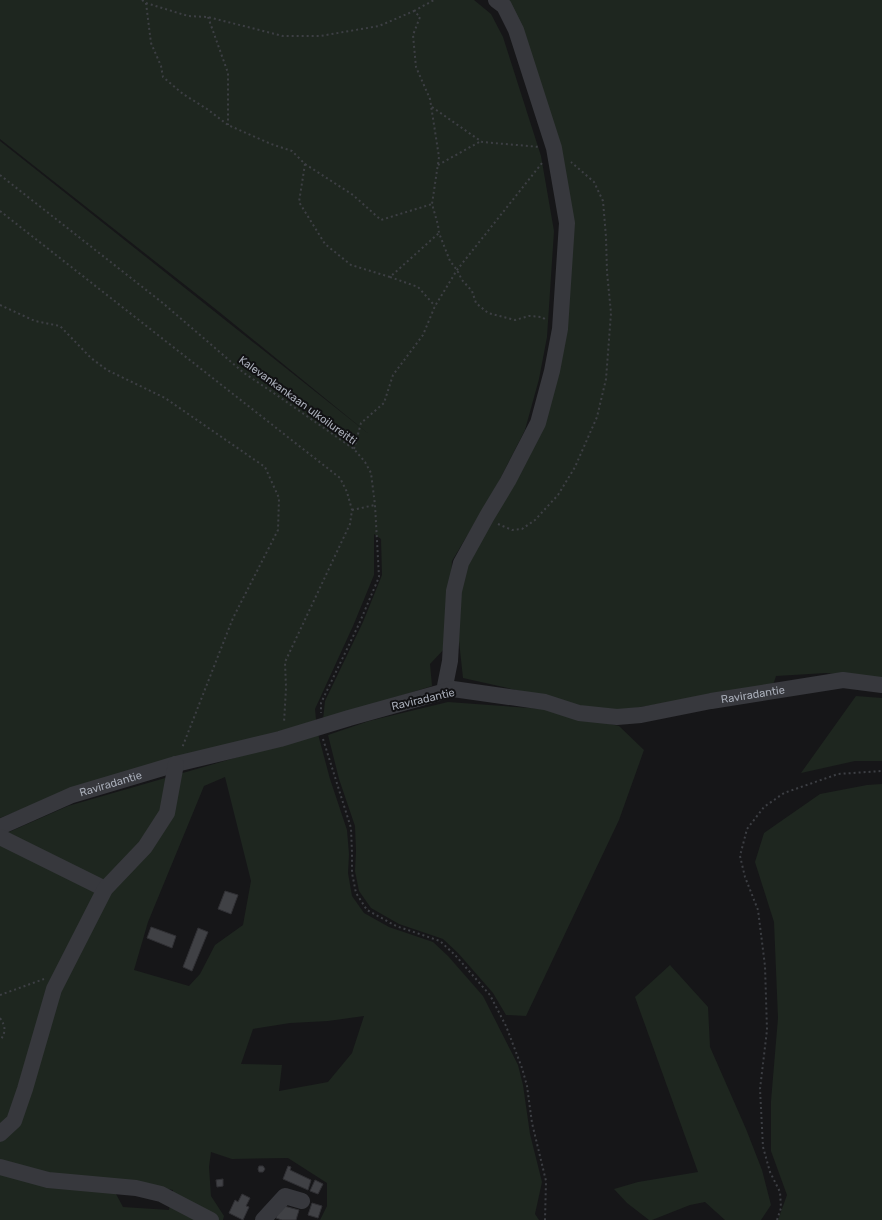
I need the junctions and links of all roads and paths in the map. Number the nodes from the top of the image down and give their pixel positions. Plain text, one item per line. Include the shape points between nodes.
1 (142, 0) edge
2 (434, 0) edge
3 (496, 0) edge
4 (146, 3) junction
5 (414, 11) junction
6 (208, 17) junction
7 (432, 107) junction
8 (228, 125) junction
9 (481, 141) junction
10 (554, 148) junction
11 (305, 164) junction
12 (438, 166) junction
13 (0, 175) edge
14 (432, 204) junction
15 (0, 211) edge
16 (438, 233) junction
17 (457, 270) junction
18 (390, 277) junction
19 (0, 305) edge
20 (435, 306) junction
21 (560, 329) junction
22 (354, 449) junction
23 (375, 505) junction
24 (352, 510) junction
25 (487, 516) junction
26 (882, 685) edge
27 (444, 691) junction
28 (320, 727) junction
29 (280, 739) junction
30 (176, 764) junction
31 (882, 771) edge
32 (0, 827) edge
33 (0, 837) edge
34 (105, 889) junction
35 (62, 972) junction
36 (0, 995) edge
37 (0, 1018) edge
38 (0, 1041) edge
39 (0, 1134) edge
40 (0, 1167) edge
41 (302, 1201) dead end
42 (211, 1220) edge
43 (263, 1220) edge
44 (545, 1220) edge
45 (777, 1220) edge

1 - 4 path
2 - 5 path
3 - 10 street via 504,6 516,30
4 - 6 path via 188,16
4 - 8 path via 151,43 163,77
5 - 6 path via 379,26 320,36 283,36
5 - 7 path via 420,17 413,35 416,67
6 - 8 path via 228,74
7 - 9 path
7 - 12 path
8 - 11 path via 292,151
9 - 10 path
9 - 12 path
10 - 17 path
10 - 21 street via 566,223
10 - 25 path via 594,182 603,201 606,272 611,313 606,379 597,417 576,467 558,495 535,520 522,529 512,530
11 - 14 path via 353,195 381,220
11 - 18 path via 299,202 325,244 351,265
12 - 14 path
13 - 22 path, Kalevankankaan ulkoilureitti via 164,304 244,374
14 - 16 path
15 - 24 path via 340,478
16 - 17 path via 450,261
16 - 18 path
17 - 20 path
17 - 21 path via 472,292 476,303 488,313 515,320 529,316 542,317
18 - 20 path via 418,287
19 - 30 path via 35,321 60,326 91,358 107,370 164,398 265,467 279,498 278,530 233,618
20 - 22 path via 423,335 393,375 384,403 361,423
21 - 25 street via 538,422
22 - 23 path, Kalevankankaan ulkoilureitti via 371,473
23 - 24 path
23 - 28 path, Kalevankankaan ulkoilureitti via 379,577 321,703
24 - 29 path via 350,524 285,662 285,718
25 - 27 street via 461,563 454,591 450,661
26 - 27 street, Raviradantie via 843,680 617,717 579,712 544,702 453,689
27 - 28 street, Raviradantie
28 - 29 street, Raviradantie
28 - 44 path, Kalevankankaan ulkoilureitti via 351,828 352,873 356,893 367,910 396,926 440,941 490,995 506,1026 527,1086 532,1123 546,1181
29 - 30 street, Raviradantie
30 - 32 street, Raviradantie via 72,796
30 - 34 street via 167,813 145,847
31 - 45 path via 838,774 784,793 764,808 747,829 740,856 758,910 765,966 767,1030 760,1089 763,1147 770,1172 780,1192 781,1208
33 - 34 street
34 - 35 street
35 - 36 path
35 - 39 street via 54,989 14,1121
37 - 38 path via 5,1025 5,1034
40 - 42 street via 48,1180 136,1188 161,1194
41 - 43 street via 285,1196

